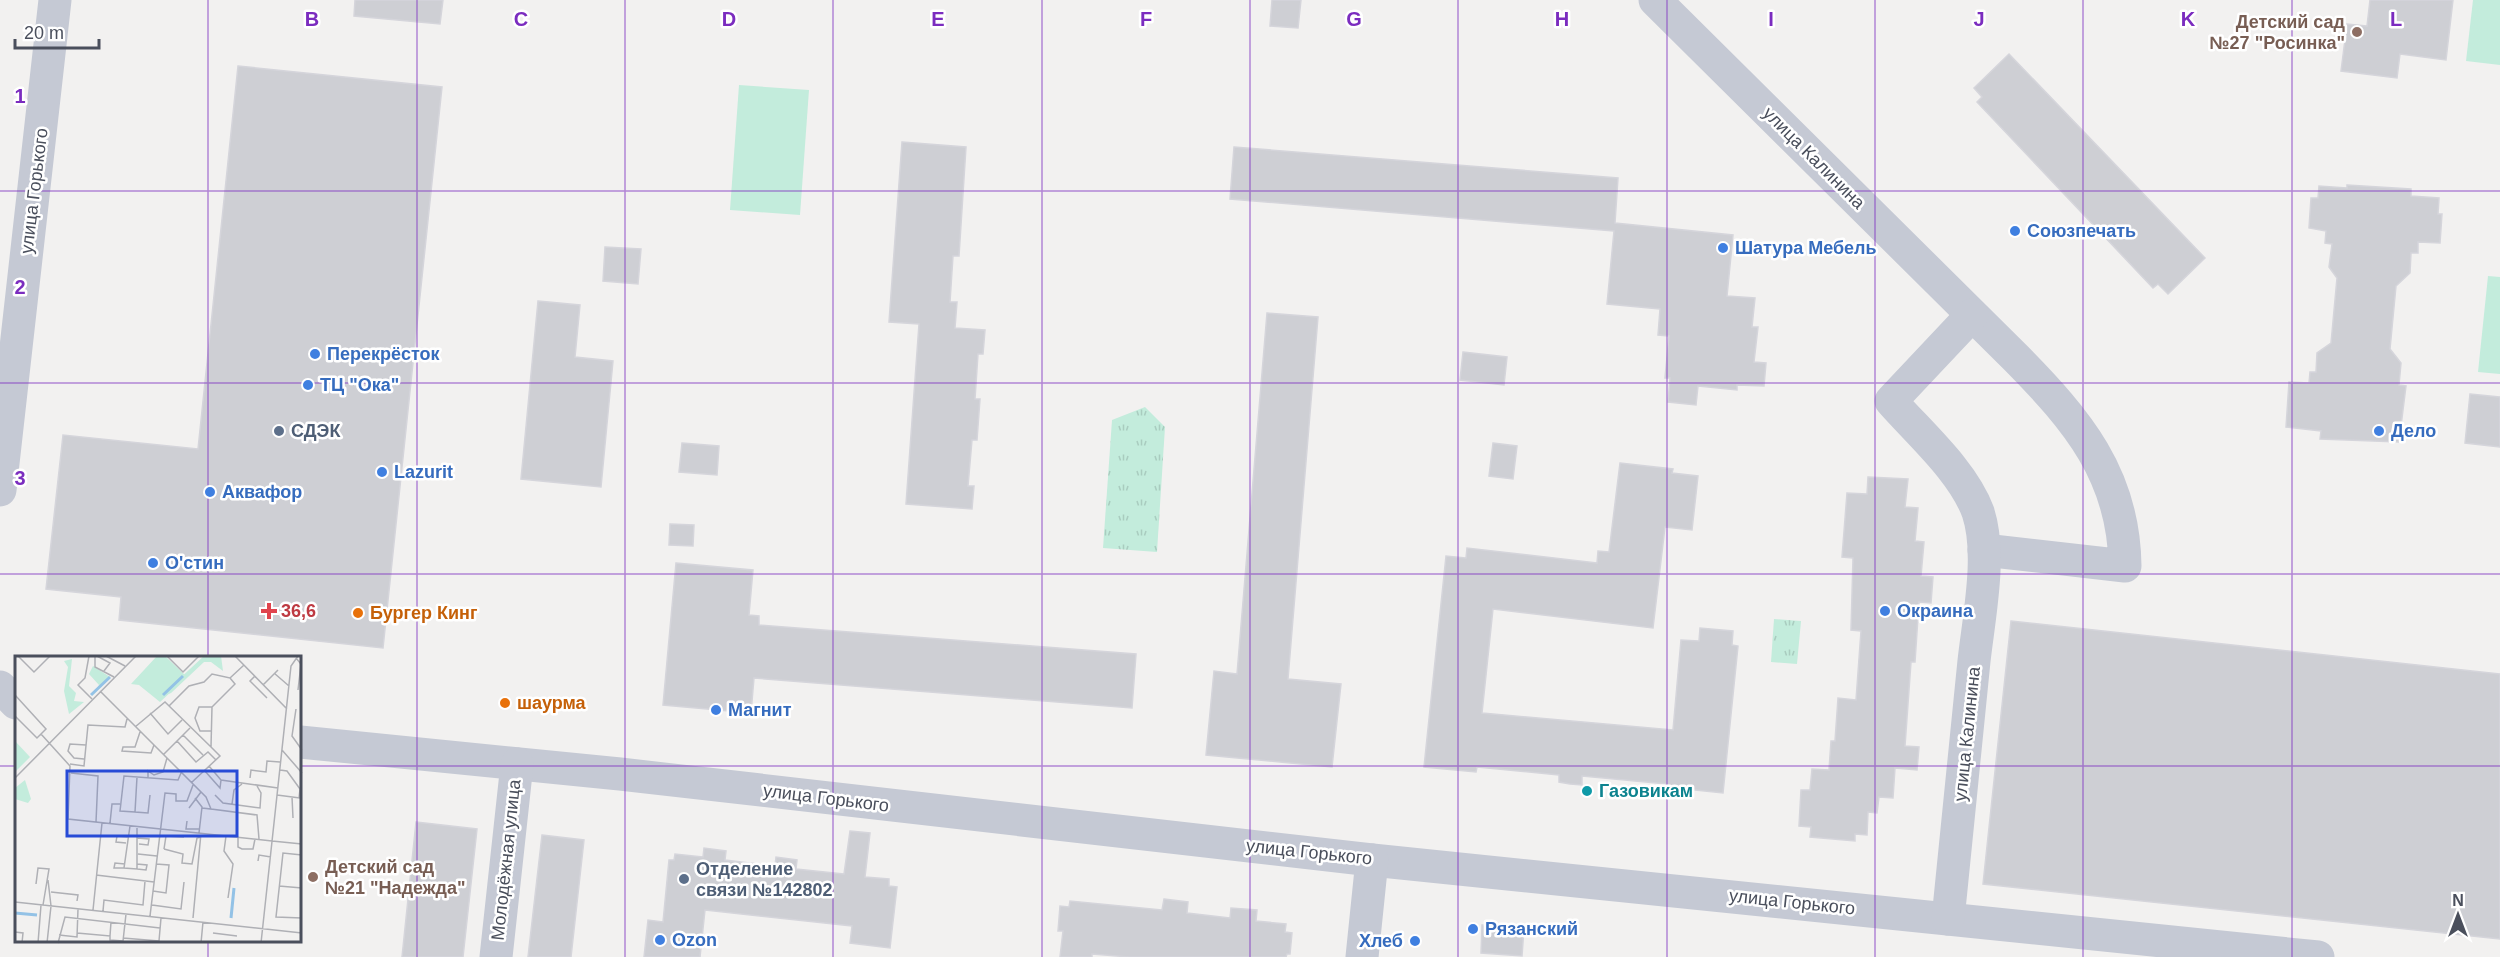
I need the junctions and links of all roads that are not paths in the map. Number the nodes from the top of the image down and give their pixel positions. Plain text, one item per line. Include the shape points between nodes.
1 (55, 0) edge
2 (1655, 0) edge
3 (1972, 315) junction
4 (0, 489) edge
5 (1984, 550) junction
6 (0, 687) edge
7 (15, 702) edge
8 (302, 742) edge
9 (517, 764) junction
10 (1372, 860) junction
11 (1948, 919) junction
12 (496, 957) edge
13 (1362, 957) edge
14 (2318, 957) edge

1 - 4 street, улица Горького
2 - 3 street, улица Калинина
3 - 5 street, улица Калинина via 1891,401 1967,490 1983,531
3 - 5 street, улица Калинина via 2044,387 2088,442 2115,495 2125,566
5 - 11 street, улица Калинина
6 - 7 street
8 - 9 street, улица Горького
9 - 10 street, улица Горького
9 - 12 street, Молодёжная улица
10 - 11 street, улица Горького
10 - 13 street
11 - 14 street, улица Горького

